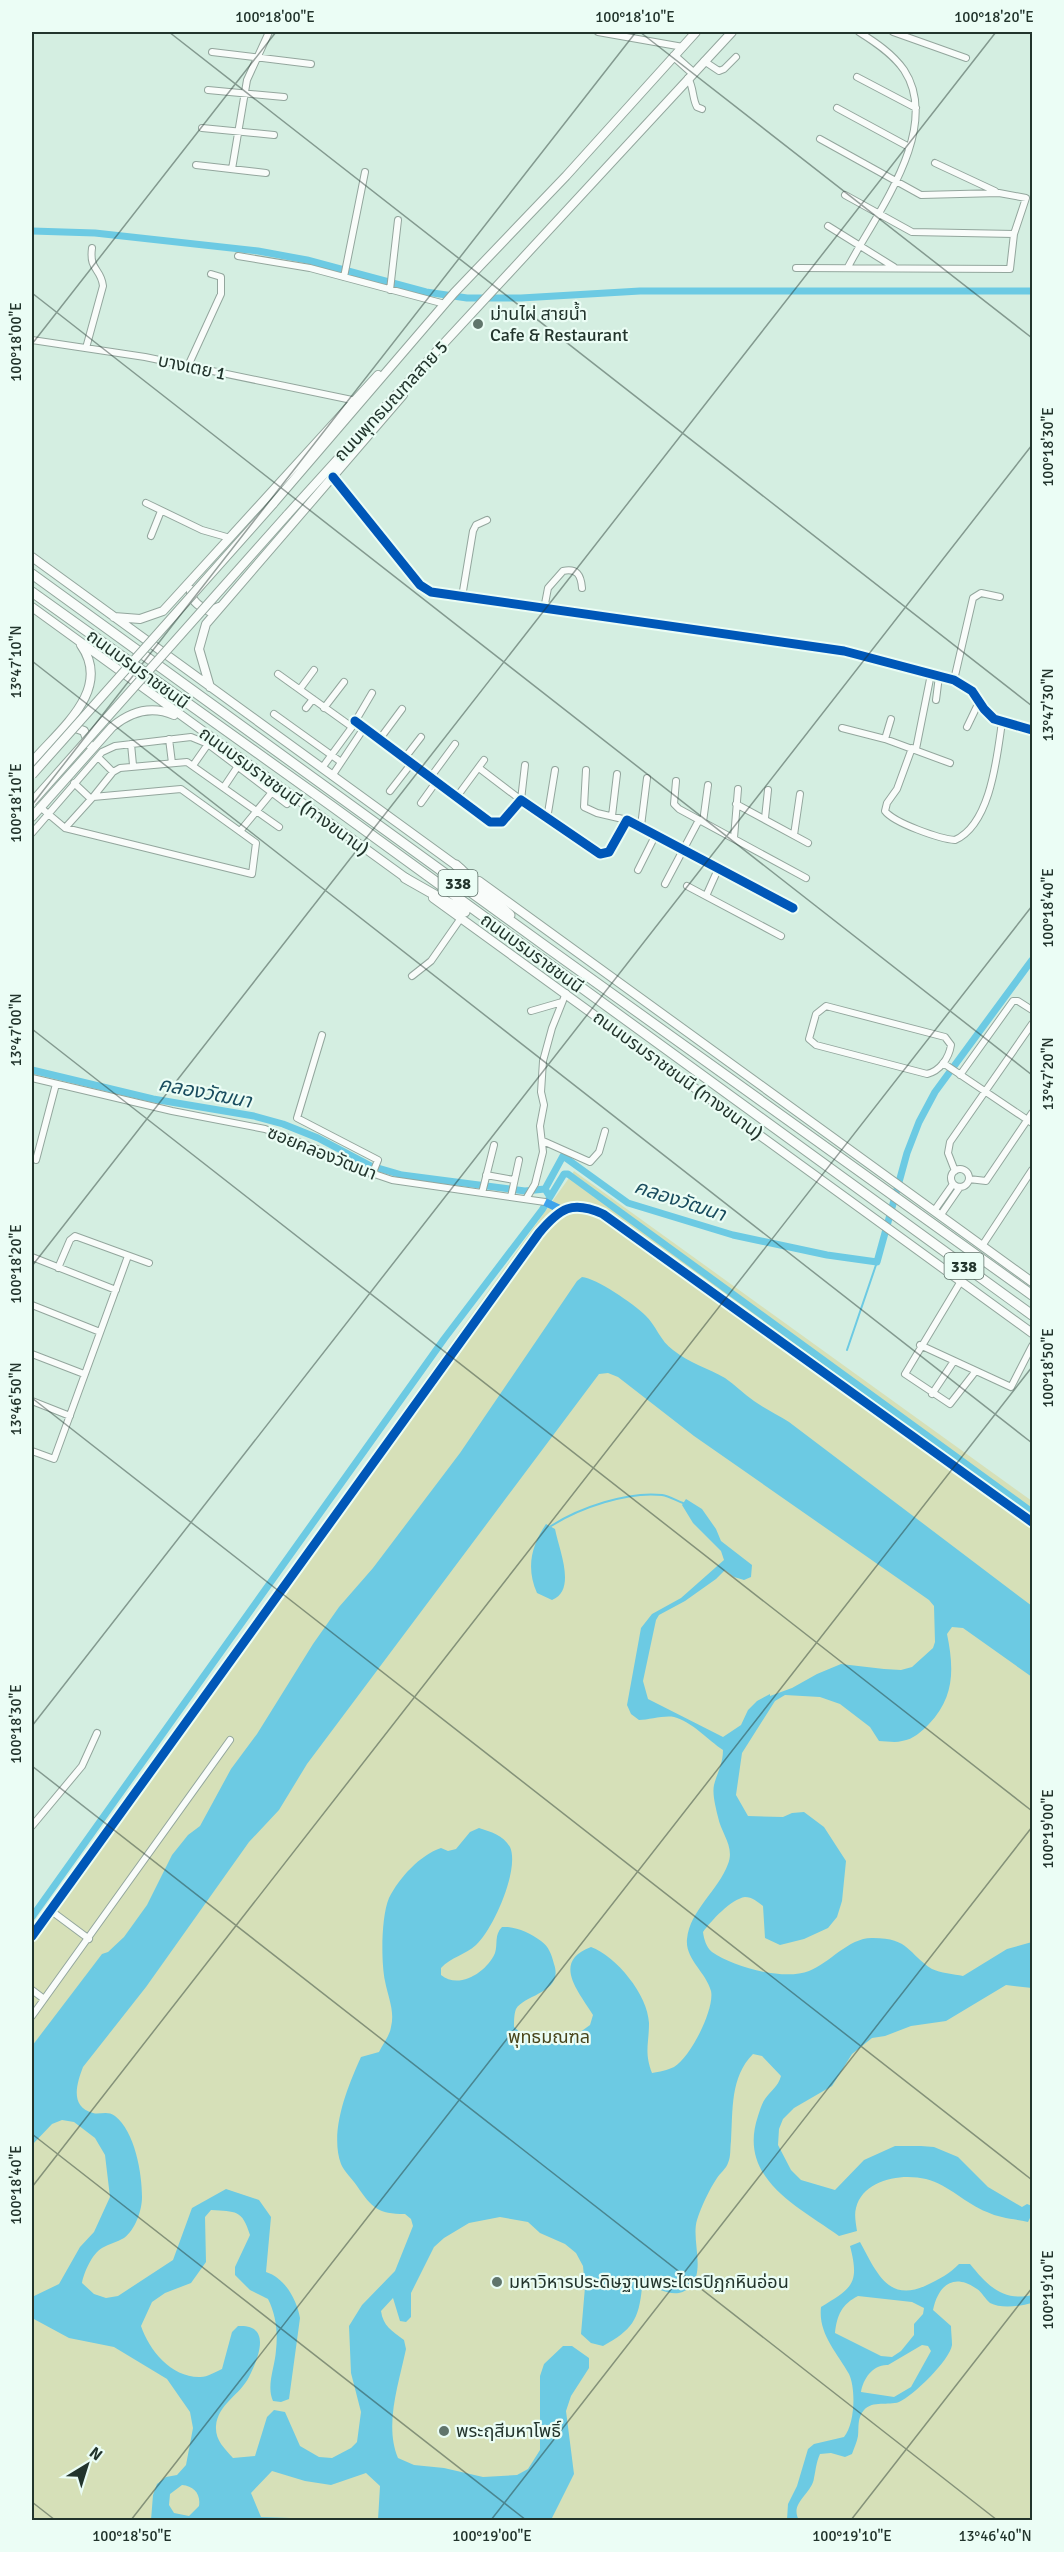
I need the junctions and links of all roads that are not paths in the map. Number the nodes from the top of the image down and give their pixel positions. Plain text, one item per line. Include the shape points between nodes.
1 (269, 32) edge
2 (598, 32) edge
3 (696, 32) edge
4 (732, 32) edge
5 (859, 32) edge
6 (893, 32) edge
7 (683, 46) junction
8 (212, 52) dead end
9 (674, 56) junction
10 (256, 57) junction
11 (736, 57) dead end
12 (966, 58) dead end
13 (704, 61) junction
14 (311, 64) dead end
15 (691, 76) junction
16 (857, 77) dead end
17 (208, 90) dead end
18 (244, 94) junction
19 (284, 97) dead end
20 (837, 108) dead end
21 (916, 108) junction
22 (702, 109) dead end
23 (202, 128) dead end
24 (239, 131) junction
25 (274, 135) dead end
26 (820, 139) dead end
27 (909, 147) junction
28 (934, 163) dead end
29 (196, 165) dead end
30 (232, 169) junction
31 (365, 172) dead end
32 (266, 173) dead end
33 (895, 181) junction
34 (999, 193) junction
35 (845, 195) dead end
36 (877, 214) junction
37 (398, 220) dead end
38 (828, 226) dead end
39 (1014, 234) junction
40 (859, 245) junction
41 (92, 248) dead end
42 (238, 256) dead end
43 (848, 267) junction
44 (895, 267) junction
45 (796, 268) dead end
46 (345, 272) junction
47 (211, 274) dead end
48 (390, 285) junction
49 (446, 303) junction
50 (32, 340) edge
51 (86, 348) junction
52 (407, 348) junction
53 (429, 361) junction
54 (188, 366) junction
55 (352, 400) junction
56 (333, 477) junction
57 (146, 503) dead end
58 (161, 511) junction
59 (487, 520) dead end
60 (151, 536) dead end
61 (230, 538) junction
62 (32, 557) edge
63 (32, 574) edge
64 (195, 577) junction
65 (582, 588) dead end
66 (32, 592) edge
67 (462, 597) junction
68 (1000, 597) dead end
69 (219, 606) junction
70 (32, 607) edge
71 (543, 609) junction
72 (113, 616) junction
73 (75, 638) junction
74 (314, 670) dead end
75 (278, 674) dead end
76 (931, 674) junction
77 (939, 676) junction
78 (954, 680) junction
79 (344, 682) dead end
80 (210, 688) junction
81 (300, 689) junction
82 (372, 693) dead end
83 (313, 699) junction
84 (936, 700) dead end
85 (979, 702) junction
86 (306, 708) dead end
87 (324, 708) junction
88 (402, 709) dead end
89 (274, 714) dead end
90 (891, 719) dead end
91 (186, 720) junction
92 (1002, 722) junction
93 (64, 724) junction
94 (353, 724) junction
95 (842, 728) dead end
96 (967, 728) dead end
97 (364, 729) junction
98 (1032, 730) edge
99 (421, 737) dead end
100 (169, 739) junction
101 (885, 739) junction
102 (379, 740) junction
103 (131, 744) junction
104 (208, 744) junction
105 (455, 744) dead end
106 (914, 749) junction
107 (93, 755) junction
108 (332, 755) junction
109 (404, 759) junction
110 (484, 760) dead end
111 (32, 762) edge
112 (341, 762) junction
113 (172, 763) junction
114 (950, 763) dead end
115 (194, 764) junction
116 (411, 764) junction
117 (134, 765) junction
118 (525, 765) dead end
119 (238, 766) junction
120 (322, 768) junction
121 (479, 768) junction
122 (555, 770) dead end
123 (586, 770) dead end
124 (113, 772) junction
125 (616, 774) dead end
126 (32, 775) edge
127 (332, 776) junction
128 (647, 778) dead end
129 (433, 780) junction
130 (676, 781) dead end
131 (74, 783) junction
132 (708, 785) dead end
133 (224, 787) junction
134 (274, 789) junction
135 (738, 789) dead end
136 (768, 790) dead end
137 (390, 791) dead end
138 (800, 794) dead end
139 (92, 798) junction
140 (456, 798) junction
141 (521, 800) junction
142 (32, 802) edge
143 (421, 803) dead end
144 (287, 804) dead end
145 (736, 804) junction
146 (40, 807) junction
147 (257, 810) junction
148 (48, 813) junction
149 (612, 816) junction
150 (32, 817) edge
151 (765, 818) junction
152 (547, 819) junction
153 (627, 820) junction
154 (701, 821) junction
155 (641, 826) junction
156 (279, 827) dead end
157 (65, 828) junction
158 (241, 830) junction
159 (32, 832) edge
160 (656, 834) junction
161 (794, 835) junction
162 (734, 838) junction
163 (808, 843) dead end
164 (684, 849) junction
165 (456, 865) junction
166 (719, 867) junction
167 (638, 870) dead end
168 (405, 878) junction
169 (806, 878) dead end
170 (665, 884) dead end
171 (687, 886) dead end
172 (706, 896) junction
173 (793, 908) dead end
174 (462, 918) junction
175 (781, 936) dead end
176 (543, 945) junction
177 (539, 957) junction
178 (412, 976) dead end
179 (564, 998) junction
180 (1032, 1010) edge
181 (531, 1011) dead end
182 (1032, 1024) edge
183 (322, 1035) dead end
184 (946, 1064) junction
185 (957, 1073) junction
186 (32, 1078) edge
187 (56, 1084) junction
188 (987, 1092) junction
189 (1032, 1113) edge
190 (1030, 1121) edge
191 (605, 1131) dead end
192 (543, 1141) junction
193 (494, 1145) dead end
194 (519, 1160) dead end
195 (36, 1161) dead end
196 (1032, 1170) edge
197 (955, 1171) junction
198 (372, 1173) junction
199 (486, 1177) junction
200 (969, 1179) junction
201 (514, 1181) junction
202 (953, 1184) junction
203 (960, 1187) junction
204 (482, 1192) junction
205 (511, 1195) junction
206 (527, 1197) junction
207 (545, 1202) dead end
208 (937, 1213) junction
209 (982, 1246) junction
210 (129, 1256) junction
211 (32, 1257) edge
212 (149, 1263) dead end
213 (58, 1268) junction
214 (961, 1281) junction
215 (1032, 1282) edge
216 (116, 1290) junction
217 (1032, 1295) edge
218 (32, 1305) edge
219 (1032, 1316) edge
220 (100, 1332) junction
221 (1032, 1333) edge
222 (921, 1345) junction
223 (1032, 1346) edge
224 (32, 1354) edge
225 (954, 1362) junction
226 (975, 1372) junction
227 (84, 1374) junction
228 (932, 1394) junction
229 (32, 1401) edge
230 (70, 1416) junction
231 (32, 1451) edge
232 (1032, 1521) edge
233 (97, 1733) dead end
234 (230, 1740) dead end
235 (32, 1826) edge
236 (50, 1911) junction
237 (32, 1935) edge
238 (89, 1939) junction
239 (32, 1990) edge
240 (44, 1999) junction
241 (32, 2016) edge

1 - 10 street
2 - 7 street
3 - 7 main road, ถนนพุทธมณฑลสาย 5
4 - 13 main road, ถนนพุทธมณฑลสาย 5
5 - 21 street via 897,61 913,90
6 - 12 street
7 - 9 main road, ถนนพุทธมณฑลสาย 5
8 - 10 street
9 - 15 main road
9 - 49 main road, ถนนพุทธมณฑลสาย 5
10 - 14 street
10 - 18 street
11 - 13 street via 719,71
13 - 15 main road, ถนนพุทธมณฑลสาย 5
15 - 22 street via 694,102
15 - 53 main road, ถนนพุทธมณฑลสาย 5
16 - 21 street
17 - 18 street
18 - 19 street
18 - 24 street
20 - 27 street
21 - 27 street
23 - 24 street
24 - 25 street
24 - 30 street
26 - 33 street
27 - 33 street
28 - 34 street
29 - 30 street
30 - 32 street
31 - 46 street
33 - 34 street via 921,195
33 - 36 street
34 - 39 street via 1026,198
35 - 36 street
36 - 39 street via 912,232
36 - 40 street
37 - 48 street
38 - 40 street
39 - 44 street via 1010,269
40 - 43 street
40 - 44 street
41 - 51 street via 92,265 103,286
42 - 46 street
43 - 44 street
43 - 45 street
46 - 48 street
47 - 54 street via 221,277 221,294
48 - 49 street
49 - 52 main road, ถนนพุทธมณฑลสาย 5
50 - 51 street, บางเตย 1
51 - 54 street, บางเตย 1
52 - 55 main road
52 - 126 main road, ถนนพุทธมณฑลสาย 5, bridge
53 - 56 main road
53 - 142 main road, ถนนพุทธมณฑลสาย 5, bridge
54 - 55 street, บางเตย 1
55 - 61 main road
56 - 67 street via 420,585 431,592
56 - 69 main road
57 - 58 street
58 - 60 street
58 - 61 street
59 - 67 street via 473,531
61 - 64 main road
62 - 72 main road, 338
63 - 176 highway, ถนนบรมราชชนนี / 338
64 - 69 main road via 190,594 193,599 209,610
64 - 72 main road via 163,611 151,617 140,620
65 - 71 street via 580,574 563,571 548,588
66 - 177 highway, ถนนบรมราชชนนี / 338
67 - 71 street
68 - 78 street via 981,593 974,598
69 - 80 main road via 206,624 199,649
70 - 73 main road, ถนนบรมราชชนนี (ทางขนาน) / 338
71 - 76 street via 831,649
72 - 80 main road, 338
73 - 91 main road, ถนนบรมราชชนนี (ทางขนาน) / 338
73 - 93 main road via 91,663 92,683
74 - 81 street
75 - 81 street
76 - 77 street
76 - 106 street
77 - 78 street
77 - 84 street
78 - 85 street via 968,688
79 - 87 street
80 - 120 main road, 338
81 - 83 street
82 - 94 street
83 - 86 street
83 - 87 street
85 - 92 street via 988,715
85 - 96 street
87 - 94 street
88 - 102 street
89 - 108 street
90 - 101 street
91 - 107 main road via 154,709 134,713 112,727
91 - 134 main road, ถนนบรมราชชนนี (ทางขนาน) / 338
92 - 98 street
92 - 106 street via 992,783 984,805 968,830 955,840 896,819 885,811
93 - 107 main road via 84,731
93 - 111 main road
94 - 97 street
94 - 108 street
95 - 101 street
97 - 102 street
97 - 112 street
99 - 109 street
100 - 103 street
100 - 104 street via 191,737
100 - 113 street
101 - 106 street
102 - 109 street
103 - 107 street
103 - 117 street
104 - 115 street
104 - 119 street
105 - 129 street
106 - 114 street
107 - 124 street
107 - 131 street
107 - 146 main road
108 - 112 street
108 - 120 street
109 - 116 street
110 - 121 street
112 - 127 street
113 - 115 street
113 - 117 street
115 - 133 street
116 - 129 street
116 - 137 street
117 - 124 street
118 - 141 street
119 - 133 street
119 - 134 street
120 - 127 main road, 338
121 - 140 street
121 - 141 street
122 - 152 street
123 - 149 street via 584,807
124 - 139 street
125 - 149 street
127 - 165 main road, 338
128 - 155 street
129 - 140 street
129 - 143 street
130 - 154 street via 675,807
131 - 139 street
131 - 148 street
132 - 154 street
133 - 147 street
134 - 144 street
134 - 147 street
134 - 168 main road, ถนนบรมราชชนนี (ทางขนาน) / 338
135 - 145 street
136 - 151 street
138 - 161 street
139 - 157 street
139 - 158 street via 181,789
140 - 141 street via 497,823 507,818
141 - 152 street
145 - 151 street
145 - 162 street
146 - 148 street
146 - 150 main road
147 - 156 street
147 - 158 street
148 - 157 street
148 - 159 street
149 - 153 street
151 - 161 street
152 - 153 street via 600,854 609,852
153 - 155 street
154 - 162 street
154 - 164 street
155 - 160 street
157 - 158 street via 252,874 256,843
160 - 164 street
160 - 167 street
161 - 163 street
162 - 169 street
164 - 166 street
164 - 170 street
165 - 176 highway
165 - 208 main road, 338
166 - 172 street
166 - 173 street
168 - 174 main road, ถนนบรมราชชนนี (ทางขนาน) / 338
168 - 177 highway
171 - 172 street
172 - 175 street
174 - 178 street via 430,961
174 - 179 main road, ถนนบรมราชชนนี (ทางขนาน) / 338
176 - 217 highway, ถนนบรมราชชนนี / 338
177 - 219 highway, ถนนบรมราชชนนี / 338
179 - 181 street
179 - 192 street via 543,1061
179 - 214 main road, ถนนบรมราชชนนี (ทางขนาน) / 338
180 - 185 street via 1013,1001
182 - 188 street
183 - 198 street via 297,1118 378,1160
184 - 184 street via 927,1074 816,1045 809,1039 816,1014 826,1006 832,1007 945,1037 951,1045
184 - 185 street
185 - 188 street
186 - 187 street, ซอยคลองวัฒนา
187 - 195 street
187 - 198 street, ซอยคลองวัฒนา via 265,1129
188 - 190 street
188 - 197 street via 948,1146
189 - 190 street
190 - 200 street via 986,1181
191 - 192 street via 599,1152 590,1162
192 - 206 street via 535,1184
193 - 199 street
194 - 201 street
196 - 209 street
197 - 200 street via 963,1170
197 - 202 street
198 - 204 street, ซอยคลองวัฒนา via 422,1186
199 - 201 street
199 - 204 street
200 - 203 street
201 - 205 street
202 - 203 street
202 - 208 street
203 - 208 street
204 - 205 street, ซอยคลองวัฒนา
205 - 206 street, ซอยคลองวัฒนา
206 - 207 street, ซอยคลองวัฒนา
208 - 209 main road, 338
209 - 215 main road, 338
210 - 212 street
210 - 213 street via 75,1236
210 - 216 street
211 - 213 street
213 - 216 street
214 - 221 main road, ถนนบรมราชชนนี (ทางขนาน) / 338
214 - 222 street
216 - 220 street
218 - 220 street
220 - 227 street
222 - 225 street
222 - 228 street via 905,1374
223 - 226 street via 1011,1388
224 - 227 street
225 - 226 street
225 - 228 street
226 - 228 street via 950,1404
227 - 230 street
229 - 230 street
230 - 231 street via 54,1459
232 - 236 street via 603,1214 580,1206 562,1210 531,1242
233 - 235 street via 82,1766
234 - 238 street
236 - 237 street
236 - 238 street
238 - 240 street
239 - 240 street
240 - 241 street

